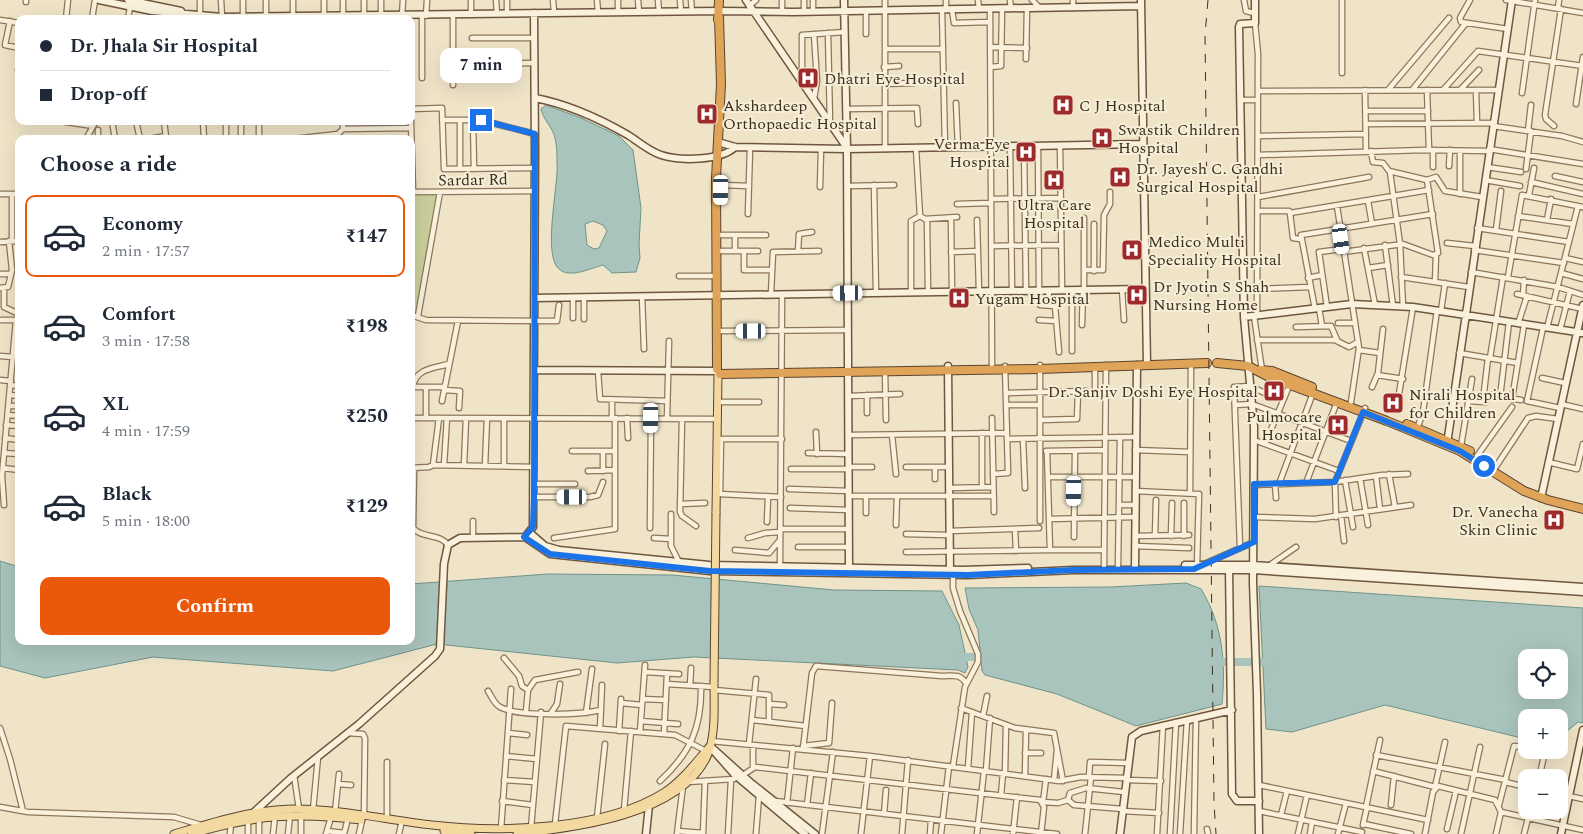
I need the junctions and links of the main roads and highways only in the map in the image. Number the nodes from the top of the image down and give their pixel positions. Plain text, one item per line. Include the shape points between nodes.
1 (719, 0) edge
2 (718, 236) junction
3 (718, 294) junction
4 (1207, 363) dead end
5 (1217, 363) dead end
6 (948, 368) junction
7 (1005, 368) junction
8 (849, 370) junction
9 (1260, 370) junction
10 (718, 371) junction
11 (1364, 410) junction
12 (1447, 443) junction
13 (1541, 495) junction
14 (1583, 507) edge
15 (709, 746) junction
16 (300, 812) junction
17 (333, 814) junction
18 (257, 815) junction
19 (363, 818) junction
20 (202, 830) edge
21 (213, 831) edge
22 (174, 834) edge
23 (192, 834) edge
24 (471, 834) edge
25 (517, 834) edge

1 - 2 highway
2 - 3 highway
2 - 3 highway
3 - 10 highway
4 - 7 highway
5 - 9 highway
6 - 7 highway
6 - 7 highway
6 - 8 highway
6 - 8 highway
8 - 10 highway
9 - 11 highway
9 - 11 highway via 1351,402
10 - 15 main road, bridge via 714,686
11 - 12 highway
12 - 13 highway via 1509,483
12 - 13 highway via 1461,446
13 - 14 highway
15 - 19 main road via 685,776 665,792 597,818 501,829
15 - 25 main road via 702,765 684,783 649,805 592,824
16 - 17 main road
16 - 17 main road via 312,810
16 - 18 main road
16 - 18 main road
17 - 19 main road
17 - 19 main road
18 - 20 main road
18 - 21 main road
19 - 24 main road
20 - 21 main road
20 - 22 main road
20 - 23 main road

